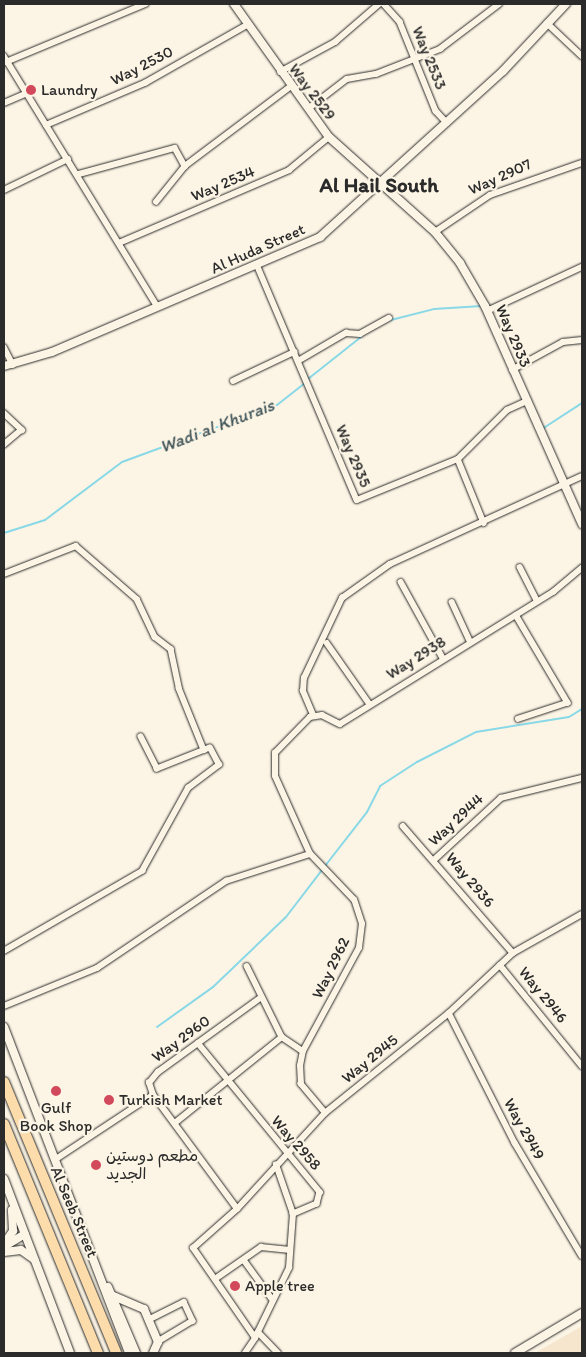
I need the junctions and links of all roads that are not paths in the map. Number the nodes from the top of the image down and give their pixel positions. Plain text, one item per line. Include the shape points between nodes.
1 (145, 4) edge
2 (234, 4) edge
3 (379, 4) edge
4 (384, 4) edge
5 (498, 4) edge
6 (566, 4) edge
7 (547, 23) junction
8 (247, 25) junction
9 (582, 56) edge
10 (5, 59) edge
11 (415, 61) junction
12 (280, 72) junction
13 (290, 87) junction
14 (25, 94) junction
15 (4, 103) edge
16 (308, 109) junction
17 (447, 123) junction
18 (46, 125) junction
19 (329, 138) junction
20 (68, 159) junction
21 (582, 162) edge
22 (185, 166) junction
23 (79, 174) junction
24 (381, 185) junction
25 (4, 190) edge
26 (156, 202) dead end
27 (435, 232) junction
28 (119, 243) junction
29 (258, 266) junction
30 (582, 267) edge
31 (158, 307) junction
32 (487, 311) junction
33 (389, 318) dead end
34 (582, 340) edge
35 (4, 347) edge
36 (294, 352) junction
37 (298, 360) junction
38 (13, 365) junction
39 (4, 366) edge
40 (512, 370) junction
41 (233, 381) dead end
42 (527, 402) junction
43 (4, 413) edge
44 (4, 444) edge
45 (458, 459) junction
46 (582, 476) edge
47 (566, 486) junction
48 (484, 523) junction
49 (582, 524) edge
50 (520, 567) dead end
51 (582, 568) edge
52 (4, 574) edge
53 (401, 582) dead end
54 (538, 601) junction
55 (452, 602) dead end
56 (516, 615) junction
57 (470, 641) junction
58 (327, 643) dead end
59 (443, 658) junction
60 (369, 703) junction
61 (313, 714) junction
62 (520, 719) dead end
63 (141, 737) dead end
64 (204, 750) junction
65 (582, 778) edge
66 (403, 826) dead end
67 (310, 854) junction
68 (435, 859) junction
69 (582, 914) edge
70 (4, 951) edge
71 (513, 953) junction
72 (500, 965) junction
73 (247, 966) dead end
74 (260, 999) junction
75 (4, 1006) edge
76 (449, 1013) junction
77 (4, 1026) edge
78 (282, 1037) junction
79 (198, 1043) junction
80 (303, 1052) junction
81 (582, 1066) edge
82 (4, 1082) edge
83 (226, 1082) junction
84 (153, 1095) junction
85 (325, 1113) junction
86 (175, 1123) junction
87 (4, 1124) edge
88 (286, 1153) junction
89 (56, 1159) junction
90 (276, 1165) junction
91 (5, 1181) edge
92 (72, 1206) junction
93 (237, 1209) junction
94 (293, 1214) junction
95 (25, 1234) junction
96 (4, 1246) edge
97 (290, 1250) junction
98 (4, 1252) edge
99 (582, 1256) edge
100 (35, 1260) junction
101 (244, 1260) junction
102 (215, 1280) junction
103 (111, 1295) junction
104 (273, 1300) junction
105 (125, 1302) junction
106 (582, 1313) edge
107 (116, 1314) junction
108 (148, 1320) junction
109 (257, 1335) junction
110 (158, 1342) junction
111 (132, 1352) edge
112 (70, 1353) edge
113 (98, 1353) edge
114 (116, 1353) edge
115 (151, 1353) edge
116 (245, 1353) edge
117 (278, 1353) edge
118 (515, 1353) edge

1 - 10 street
2 - 8 street, Way 2529
3 - 12 street via 335,42
4 - 11 street, Way 2533 via 400,22
5 - 11 street via 440,49
6 - 7 street, Al Huda Street
7 - 9 street
7 - 17 street, Al Huda Street
8 - 12 street, Way 2529
8 - 18 street, Way 2530 via 145,83
10 - 14 street
11 - 16 street via 347,79
11 - 17 street, Way 2533 via 436,111
12 - 13 street, Way 2529
13 - 16 street, Way 2529
13 - 22 street
14 - 15 street
14 - 18 street
16 - 19 street, Way 2529
17 - 24 street, Al Huda Street
18 - 20 street
19 - 24 street, Way 2529
19 - 28 street, Way 2534 via 289,170
20 - 23 street
20 - 25 street
21 - 27 street, Way 2907 via 490,195
22 - 23 street via 175,148
22 - 26 street
23 - 28 street
24 - 27 street, Way 2933
24 - 29 street, Al Huda Street via 320,237
27 - 32 street, Way 2933 via 460,263
28 - 31 street
29 - 31 street, Al Huda Street
29 - 36 street, Way 2935
30 - 32 street
31 - 38 street, Al Huda Street
32 - 40 street, Way 2933
33 - 37 street via 360,334 346,333
34 - 40 street via 564,342
35 - 38 street
36 - 37 street, Way 2935
36 - 41 street
37 - 45 street, Way 2935 via 356,500
38 - 39 street, Al Huda Street
40 - 42 street, Way 2933
42 - 45 street, Way 2935 via 507,410
42 - 47 street, Way 2933
43 - 44 street via 22,430
45 - 48 street
46 - 47 street
47 - 48 street
47 - 49 street, Way 2933
48 - 61 street via 390,564 342,598 304,678 303,691
50 - 54 street
51 - 54 street, Way 2938
52 - 64 street via 76,546 137,599 155,637 171,649 181,679 179,688
53 - 59 street
54 - 56 street, Way 2938
55 - 57 street
56 - 57 street, Way 2938
56 - 62 street via 568,703
57 - 59 street, Way 2938
58 - 60 street
59 - 60 street, Way 2938
60 - 61 street, Way 2938 via 340,724
61 - 67 street, Way 2962 via 273,758 275,776
63 - 64 street via 157,769
64 - 70 street via 215,752 218,768 188,788 142,872
65 - 68 street, Way 2944 via 501,798
66 - 68 street, Way 2936
67 - 75 street via 226,881 97,968
67 - 80 street, Way 2962 via 354,900 362,930 359,948
68 - 71 street, Way 2936
69 - 71 street, Way 2945
71 - 72 street, Way 2945
72 - 76 street, Way 2945
72 - 81 street, Way 2946
73 - 74 street
74 - 78 street
74 - 79 street, Way 2960
76 - 85 street, Way 2945
76 - 99 street, Way 2949 via 515,1143
77 - 89 street
78 - 80 street
78 - 83 street
79 - 83 street, Way 2958
79 - 84 street, Way 2960 via 158,1072 149,1084
80 - 85 street, Way 2962 via 301,1084
82 - 114 highway, Al Seeb Street
83 - 86 street
83 - 88 street, Way 2958
84 - 86 street
84 - 89 street
85 - 88 street, Way 2945
86 - 93 street
87 - 113 highway, Al Seeb Street
88 - 90 street, Way 2945
88 - 94 street, Way 2958 via 321,1196 317,1204
89 - 92 street
90 - 93 street, Way 2945
90 - 94 street
91 - 95 street
91 - 96 street via 14,1225
92 - 103 street
92 - 107 street
93 - 102 street, Way 2945 via 193,1248
94 - 97 street
95 - 96 street
95 - 100 street
97 - 101 street via 261,1246
97 - 104 street via 284,1283
98 - 100 street via 22,1250
100 - 112 street
101 - 102 street
101 - 104 street
102 - 109 street
103 - 105 street
103 - 107 street
104 - 109 street
105 - 107 street
105 - 108 street via 144,1309
106 - 118 street
107 - 111 street
108 - 110 street
108 - 110 street via 184,1302 193,1321
109 - 116 street
109 - 117 street
110 - 115 street

